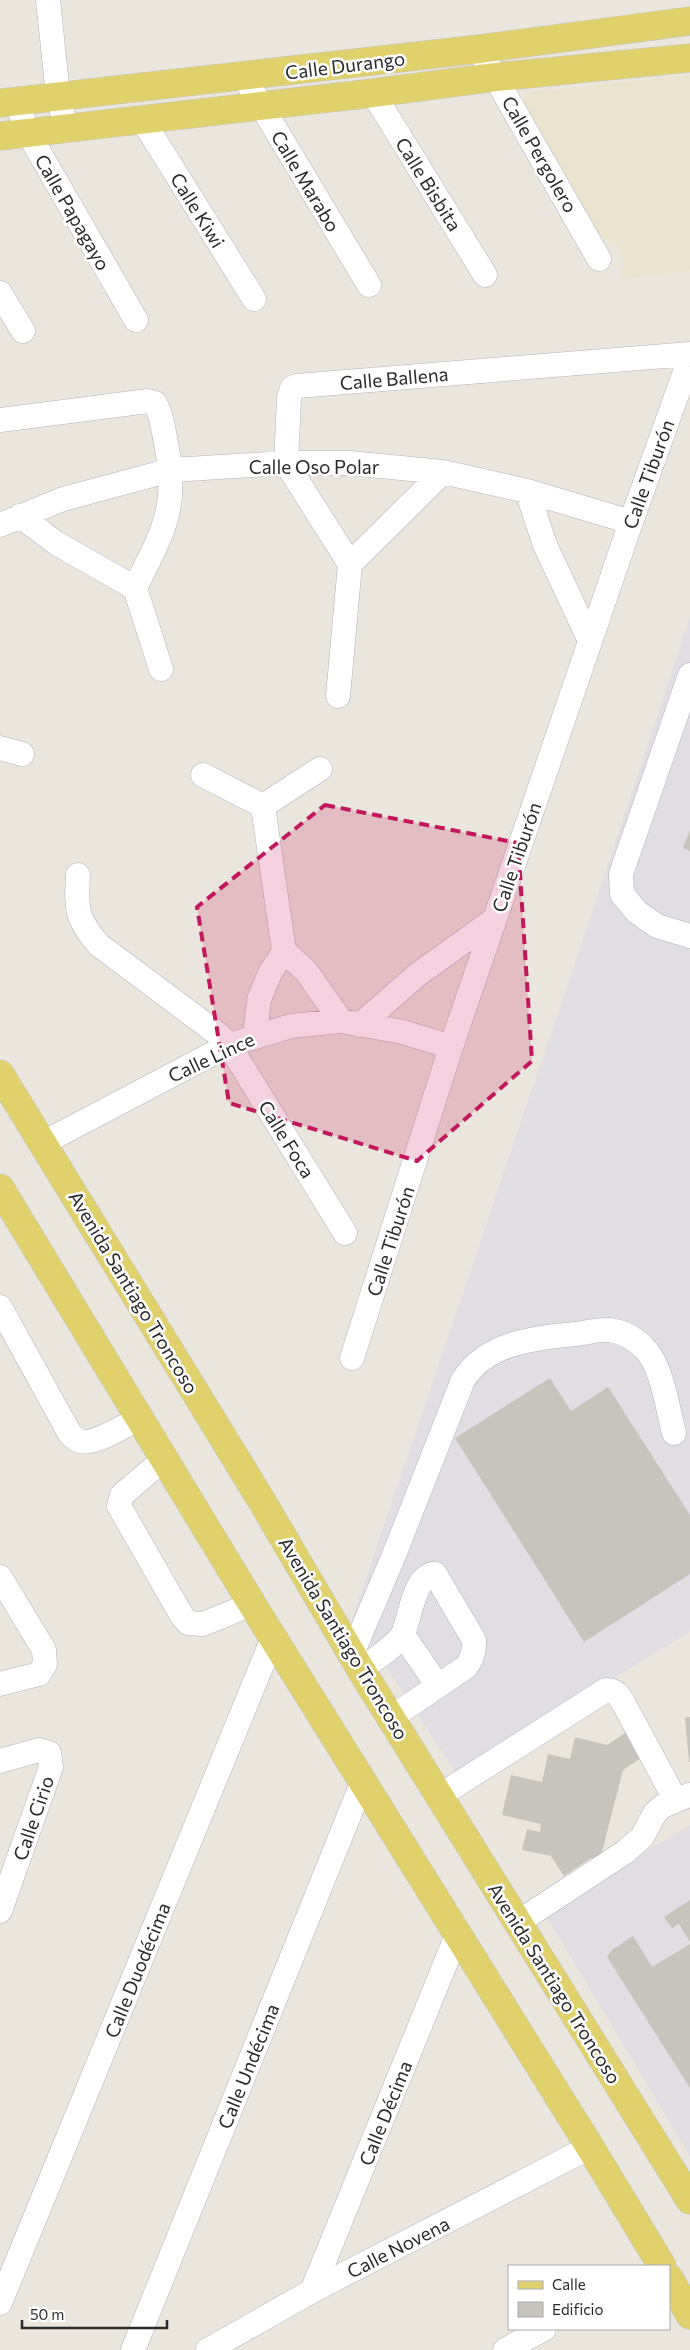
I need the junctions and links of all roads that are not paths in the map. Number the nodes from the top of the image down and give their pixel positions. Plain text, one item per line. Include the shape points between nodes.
1 (48, 0) edge
2 (690, 21) edge
3 (479, 49) junction
4 (690, 58) edge
5 (496, 76) junction
6 (244, 77) junction
7 (373, 93) junction
8 (58, 95) junction
9 (8, 102) edge
10 (259, 105) junction
11 (143, 121) junction
12 (66, 128) junction
13 (28, 133) junction
14 (0, 136) edge
15 (599, 259) dead end
16 (485, 275) dead end
17 (369, 285) dead end
18 (0, 293) edge
19 (254, 299) dead end
20 (136, 320) dead end
21 (23, 331) dead end
22 (690, 354) edge
23 (690, 358) edge
24 (0, 420) edge
25 (286, 463) junction
26 (171, 470) junction
27 (442, 472) junction
28 (527, 491) junction
29 (10, 520) edge
30 (631, 522) junction
31 (350, 564) junction
32 (135, 588) junction
33 (590, 641) junction
34 (161, 669) dead end
35 (690, 675) edge
36 (338, 696) dead end
37 (320, 769) dead end
38 (203, 775) dead end
39 (263, 806) junction
40 (78, 875) dead end
41 (495, 919) junction
42 (690, 936) edge
43 (284, 951) junction
44 (350, 1023) junction
45 (255, 1035) junction
46 (229, 1045) junction
47 (451, 1047) junction
48 (0, 1074) edge
49 (43, 1143) junction
50 (0, 1188) edge
51 (345, 1232) dead end
52 (0, 1307) edge
53 (352, 1358) dead end
54 (140, 1418) junction
55 (674, 1433) dead end
56 (164, 1459) junction
57 (0, 1578) edge
58 (252, 1604) junction
59 (402, 1635) junction
60 (273, 1638) junction
61 (357, 1662) junction
62 (0, 1684) edge
63 (438, 1686) junction
64 (392, 1717) junction
65 (0, 1761) edge
66 (364, 1781) junction
67 (438, 1796) junction
68 (682, 1797) edge
69 (0, 1911) edge
70 (518, 1923) junction
71 (457, 1935) junction
72 (590, 2147) junction
73 (690, 2200) edge
74 (661, 2265) edge
75 (670, 2281) edge
76 (312, 2291) junction
77 (0, 2303) edge
78 (690, 2315) edge
79 (542, 2330) edge
80 (133, 2350) edge
81 (208, 2350) edge
82 (505, 2350) edge

1 - 8 street
2 - 3 main road, Calle Durango
3 - 5 street, Calle Pergolero
3 - 6 main road, Calle Durango
4 - 5 main road, Calle Durango
5 - 7 main road, Calle Durango
5 - 15 street, Calle Pergolero
6 - 8 main road, Calle Durango
6 - 10 street, Calle Marabo
7 - 10 main road, Calle Durango
7 - 16 street, Calle Bisbita
8 - 9 main road, Calle Durango
8 - 12 street
9 - 13 street, Calle Papagayo
10 - 11 main road, Calle Durango
10 - 17 street, Calle Marabo
11 - 12 main road, Calle Durango
11 - 19 street, Calle Kiwi
12 - 13 main road, Calle Durango
13 - 14 main road, Calle Durango
13 - 20 street, Calle Papagayo
18 - 21 street
22 - 25 street, Calle Ballena via 297,386 290,392
23 - 30 street, Calle Tiburón
24 - 26 street via 148,401 155,403 161,417
25 - 26 street, Calle Oso Polar
25 - 27 street, Calle Oso Polar via 349,463
25 - 31 street
26 - 29 street, Calle Oso Polar via 63,499
26 - 32 street via 171,506 163,531
27 - 28 street, Calle Oso Polar
27 - 31 street
28 - 30 street, Calle Oso Polar
28 - 33 street via 545,545
29 - 32 street
30 - 33 street, Calle Tiburón
31 - 36 street
32 - 34 street
33 - 41 street, Calle Tiburón
35 - 42 street via 621,874 622,894 637,912 657,926
37 - 39 street
38 - 39 street
39 - 43 street
40 - 46 street, Calle Foca via 76,902 84,927 100,946
41 - 44 street
41 - 47 street, Calle Tiburón
43 - 44 street via 306,971
43 - 45 street via 269,975 260,1000
44 - 45 street, Calle Lince via 290,1026
44 - 47 street, Calle Lince via 403,1032
45 - 46 street, Calle Lince
46 - 49 street, Calle Lince
46 - 51 street, Calle Foca
47 - 53 street, Calle Tiburón
48 - 49 main road, Avenida Santiago Troncoso
49 - 61 main road, Avenida Santiago Troncoso
50 - 54 main road
52 - 54 street via 70,1434 78,1441 96,1440
54 - 56 main road
55 - 61 street via 658,1373 647,1351 628,1335 608,1330 532,1339 494,1351 482,1359 463,1380 394,1555
56 - 58 main road
56 - 58 street via 122,1495 119,1506 182,1616 188,1623 203,1624
57 - 62 street via 44,1650 45,1664 39,1674
58 - 60 main road
59 - 61 street
59 - 63 street
59 - 63 street via 418,1588 426,1576 435,1574 474,1640 474,1650 466,1667
60 - 66 main road
60 - 77 street, Calle Duodécima
61 - 64 main road, Avenida Santiago Troncoso
63 - 64 street
64 - 67 main road, Avenida Santiago Troncoso
65 - 69 street, Calle Cirio via 39,1750 49,1753 51,1767
66 - 71 main road
66 - 80 street, Calle Undécima
67 - 68 street via 610,1690 616,1692
67 - 70 main road, Avenida Santiago Troncoso
68 - 70 street via 656,1813 642,1837 625,1852
70 - 73 main road, Avenida Santiago Troncoso
71 - 72 main road
71 - 76 street, Calle Décima
72 - 74 main road
72 - 76 street, Calle Novena
75 - 78 main road
76 - 81 street, Calle Novena
79 - 82 street

